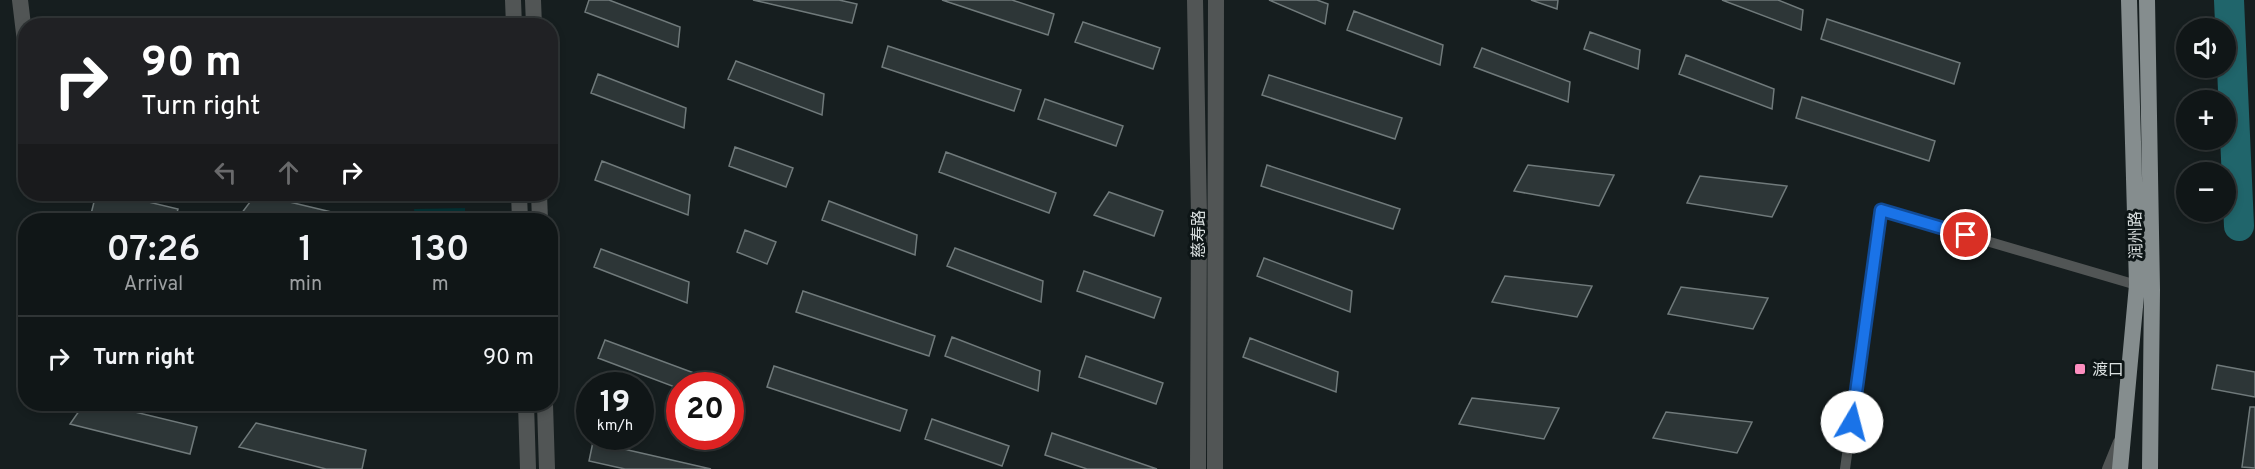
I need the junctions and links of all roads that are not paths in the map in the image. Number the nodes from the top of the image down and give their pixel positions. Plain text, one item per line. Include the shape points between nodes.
1 (20, 0) edge
2 (513, 0) edge
3 (533, 0) edge
4 (1195, 0) edge
5 (1216, 0) edge
6 (2129, 0) edge
7 (2146, 0) edge
8 (22, 18) edge
9 (514, 18) edge
10 (534, 18) edge
11 (2144, 288) junction
12 (526, 411) edge
13 (545, 411) edge
14 (2124, 428) junction
15 (528, 469) edge
16 (547, 469) edge
17 (1198, 469) edge
18 (1215, 469) edge
19 (1845, 469) edge
20 (2107, 469) edge
21 (2120, 469) edge
22 (2150, 469) edge

1 - 8 street
2 - 9 street
3 - 10 street
4 - 17 street, 慈寿路
5 - 18 street, 慈寿路
6 - 11 main road, 润州路
7 - 11 main road, 润州路
11 - 14 main road, 润州路
11 - 19 lane via 1881,210
11 - 22 main road, 润州路
12 - 15 street
13 - 16 street
14 - 20 lane
14 - 21 main road, 润州路

